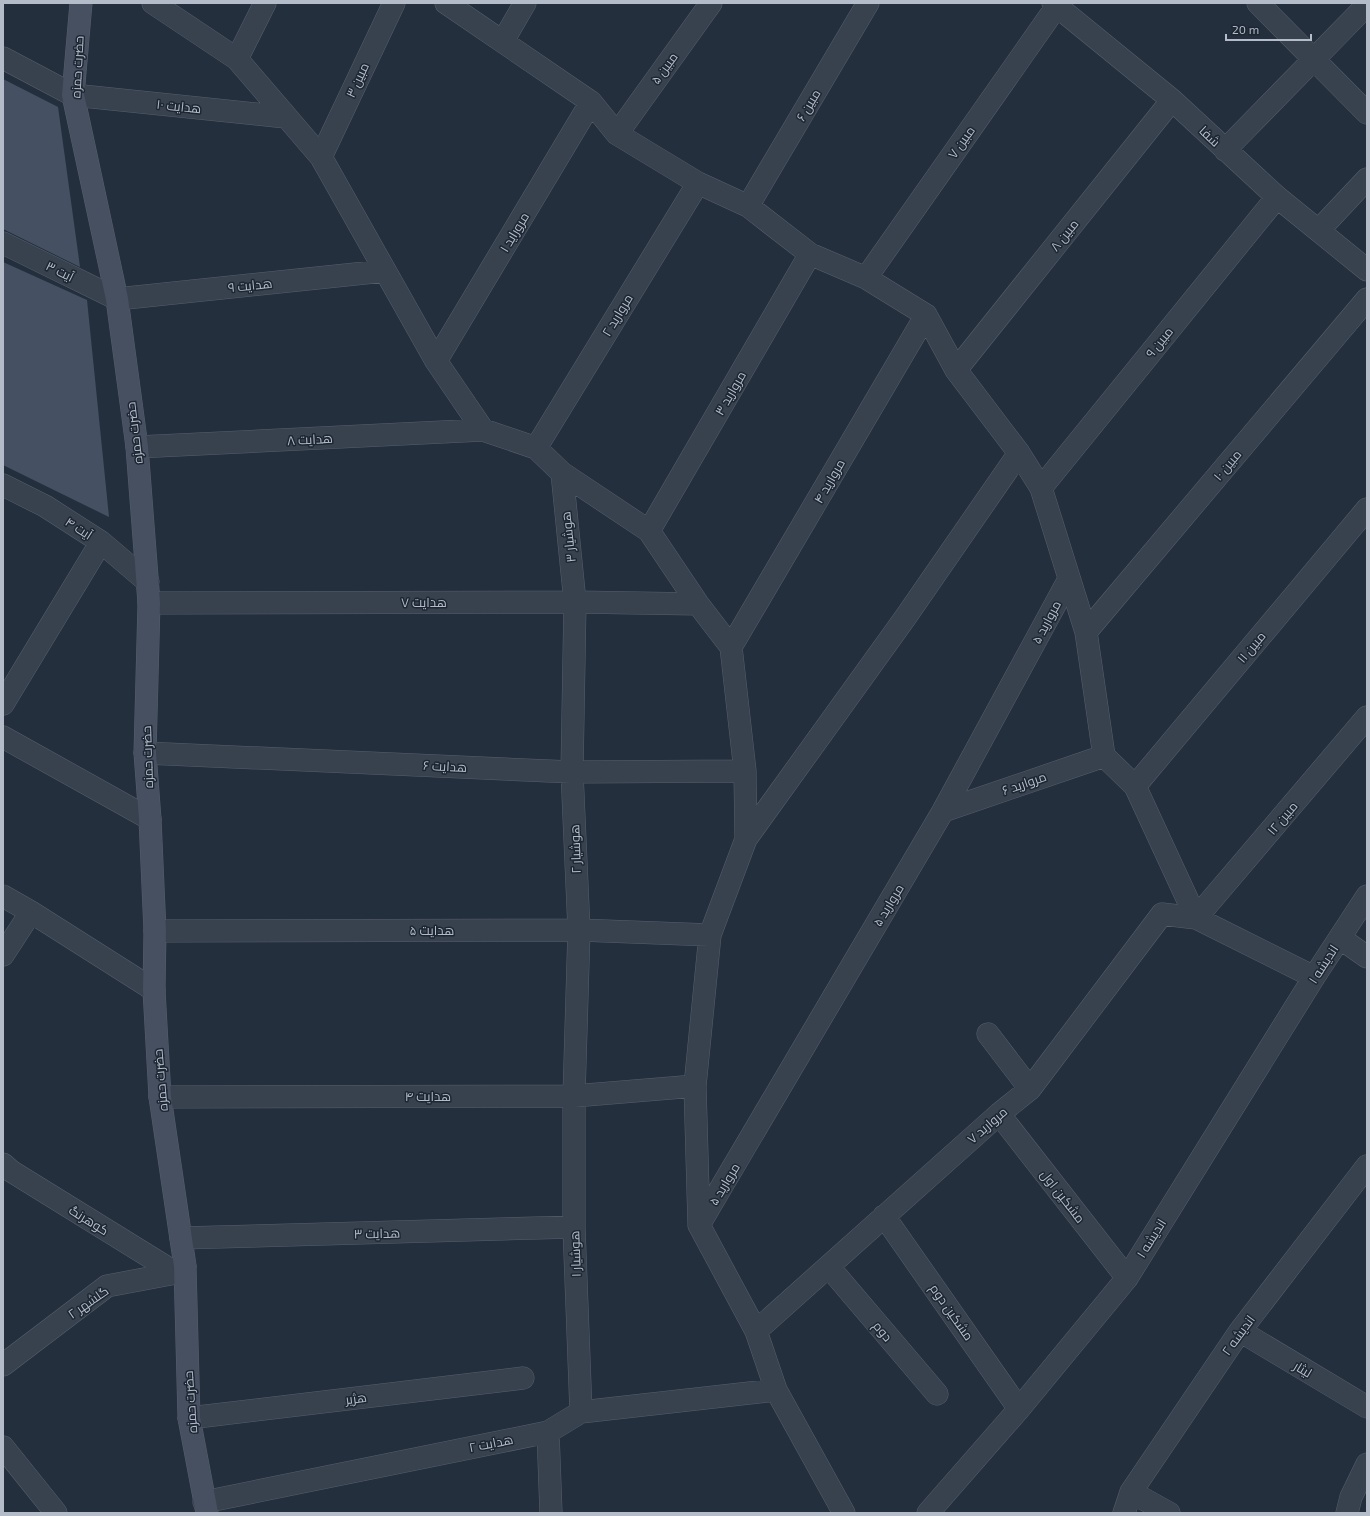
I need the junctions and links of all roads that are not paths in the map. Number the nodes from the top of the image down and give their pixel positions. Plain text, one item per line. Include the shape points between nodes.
1 (81, 3) edge
2 (153, 3) edge
3 (265, 3) edge
4 (394, 3) edge
5 (446, 3) edge
6 (525, 3) edge
7 (711, 3) edge
8 (868, 3) edge
9 (1258, 3) edge
10 (1056, 4) edge
11 (1367, 5) edge
12 (503, 41) junction
13 (3, 58) edge
14 (237, 59) junction
15 (1314, 59) junction
16 (73, 95) junction
17 (1172, 100) junction
18 (592, 102) junction
19 (1367, 113) edge
20 (285, 117) junction
21 (617, 134) junction
22 (1225, 150) junction
23 (321, 158) junction
24 (1367, 179) edge
25 (698, 182) junction
26 (1277, 197) junction
27 (748, 206) junction
28 (1319, 230) junction
29 (3, 243) edge
30 (810, 254) junction
31 (1367, 270) edge
32 (384, 271) junction
33 (866, 278) junction
34 (117, 298) junction
35 (1367, 299) edge
36 (926, 315) junction
37 (436, 361) junction
38 (956, 370) junction
39 (483, 430) junction
40 (137, 447) junction
41 (536, 448) junction
42 (1019, 453) junction
43 (562, 473) junction
44 (3, 485) edge
45 (1041, 488) junction
46 (1367, 509) edge
47 (649, 531) junction
48 (101, 542) junction
49 (1069, 579) junction
50 (148, 592) junction
51 (575, 602) junction
52 (698, 604) junction
53 (1086, 632) junction
54 (731, 647) junction
55 (3, 704) edge
56 (1367, 717) edge
57 (3, 736) edge
58 (145, 753) junction
59 (1104, 756) junction
60 (745, 771) junction
61 (572, 772) junction
62 (1135, 786) junction
63 (944, 811) junction
64 (150, 819) junction
65 (746, 839) junction
66 (3, 896) edge
67 (1367, 896) edge
68 (31, 912) junction
69 (1196, 918) junction
70 (579, 930) junction
71 (154, 931) junction
72 (710, 935) junction
73 (1340, 938) junction
74 (3, 955) edge
75 (1367, 957) edge
76 (1314, 977) junction
77 (154, 990) junction
78 (988, 1034) dead end
79 (695, 1086) junction
80 (1030, 1089) junction
81 (574, 1096) junction
82 (160, 1097) junction
83 (999, 1114) junction
84 (1367, 1166) edge
85 (6, 1172) edge
86 (884, 1216) junction
87 (699, 1226) junction
88 (574, 1228) junction
89 (181, 1238) junction
90 (829, 1267) junction
91 (180, 1269) junction
92 (1127, 1278) junction
93 (756, 1331) junction
94 (1240, 1331) junction
95 (3, 1365) edge
96 (523, 1378) dead end
97 (776, 1390) junction
98 (937, 1394) dead end
99 (1367, 1407) edge
100 (1019, 1409) junction
101 (581, 1412) junction
102 (189, 1418) junction
103 (548, 1432) junction
104 (3, 1447) edge
105 (1367, 1464) edge
106 (1131, 1492) junction
107 (1355, 1503) edge
108 (206, 1507) edge
109 (56, 1513) edge
110 (551, 1513) edge
111 (844, 1513) edge
112 (928, 1513) edge
113 (1124, 1513) edge
114 (1169, 1513) edge

1 - 16 main road, حضرت حمزه
2 - 14 street
3 - 14 street
4 - 23 street, مبین ۳
5 - 12 street
6 - 12 street
7 - 21 street, مبین ۵
8 - 27 street, مبین ۶
9 - 15 street
10 - 17 street, شفا
10 - 33 street, مبین ۷
11 - 15 street
12 - 18 street
13 - 16 street
14 - 20 street
15 - 19 street
15 - 22 street
16 - 20 street, هدایت ۱۰
16 - 34 main road, حضرت حمزه
17 - 22 street, شفا
17 - 38 street, مبین ۸
18 - 21 street
18 - 37 street, مروراید ۱
20 - 23 street
21 - 25 street
22 - 26 street, شفا
23 - 32 street
24 - 28 street
25 - 27 street
25 - 41 street, مروارید ۲
26 - 28 street, شفا
26 - 45 street, مبین ۹
27 - 30 street
28 - 31 street, شفا
29 - 34 street, آیت ۳
30 - 33 street
30 - 47 street, مروارید ۳
32 - 34 street, هدایت ۹
32 - 37 street
33 - 36 street
34 - 40 main road, حضرت حمزه
35 - 53 street, مبین ۱۰
36 - 38 street
36 - 54 street, مروارید ۴
37 - 39 street
38 - 42 street
39 - 40 street, هدایت ۸
39 - 41 street
40 - 50 main road, حضرت حمزه
41 - 43 street
42 - 45 street
42 - 65 street
43 - 47 street
43 - 51 street, هوشیار ۳
44 - 48 street, آیت ۴ via 45,506
45 - 49 street
46 - 62 street, مبین ۱۱
47 - 52 street
48 - 50 street, آیت ۴
48 - 55 street
49 - 53 street
49 - 63 street, مروارید ۵
50 - 51 street, هدایت ۷
50 - 58 main road, حضرت حمزه
51 - 52 street, هدایت ۷
51 - 61 street, هوشیار ۲
52 - 54 street
53 - 59 street
54 - 60 street
56 - 69 street, مبین ۱۲
57 - 64 street
58 - 61 street, هدایت ۶
58 - 64 main road, حضرت حمزه
59 - 62 street
59 - 63 street, مروارید ۶
60 - 61 street, هدایت ۶
60 - 65 street
61 - 70 street, هوشیار ۲
62 - 69 street
63 - 87 street, مروارید ۵
64 - 71 main road, حضرت حمزه
65 - 72 street
66 - 68 street
67 - 73 street, اندیشه ۱
68 - 74 street
68 - 77 street
69 - 76 street
69 - 80 street, مروارید ۷ via 1162,914
70 - 71 street, هدایت ۵
70 - 72 street, هدایت ۵
70 - 81 street, هوشیار ۲
71 - 77 main road, حضرت حمزه
72 - 79 street
73 - 75 street
73 - 76 street, اندیشه ۱
76 - 92 street, اندیشه ۱
77 - 82 main road, حضرت حمزه
78 - 80 street
79 - 81 street, هدایت ۴
79 - 87 street
80 - 83 street, مروارید ۷
81 - 82 street, هدایت ۴
81 - 88 street, هوشیار ۱
82 - 89 main road, حضرت حمزه
83 - 86 street, مروارید ۷
83 - 92 street, مشکین اول
84 - 94 street, اندیشه ۲
85 - 91 street, کوهرنگ
86 - 90 street, مروارید ۷
86 - 100 street, مشکین دوم
87 - 93 street
88 - 89 street, هدایت ۳
88 - 101 street, هوشیار ۱
89 - 91 main road, حضرت حمزه
90 - 93 street, مروارید ۷
90 - 98 street, دوم
91 - 95 street, گلشهر ۲ via 107,1286
91 - 102 main road, حضرت حمزه
92 - 100 street, اندیشه ۱
93 - 97 street
94 - 99 street, لیثار
94 - 106 street, اندیشه ۲
96 - 102 street, هژیر
97 - 101 street, هدایت ۲
97 - 111 street
100 - 112 street, اندیشه ۱
101 - 103 street, هدایت ۲
102 - 108 main road, حضرت حمزه
103 - 108 street, هدایت ۲
103 - 110 street
104 - 109 street
105 - 107 street
106 - 113 street, اندیشه ۲
106 - 114 street

